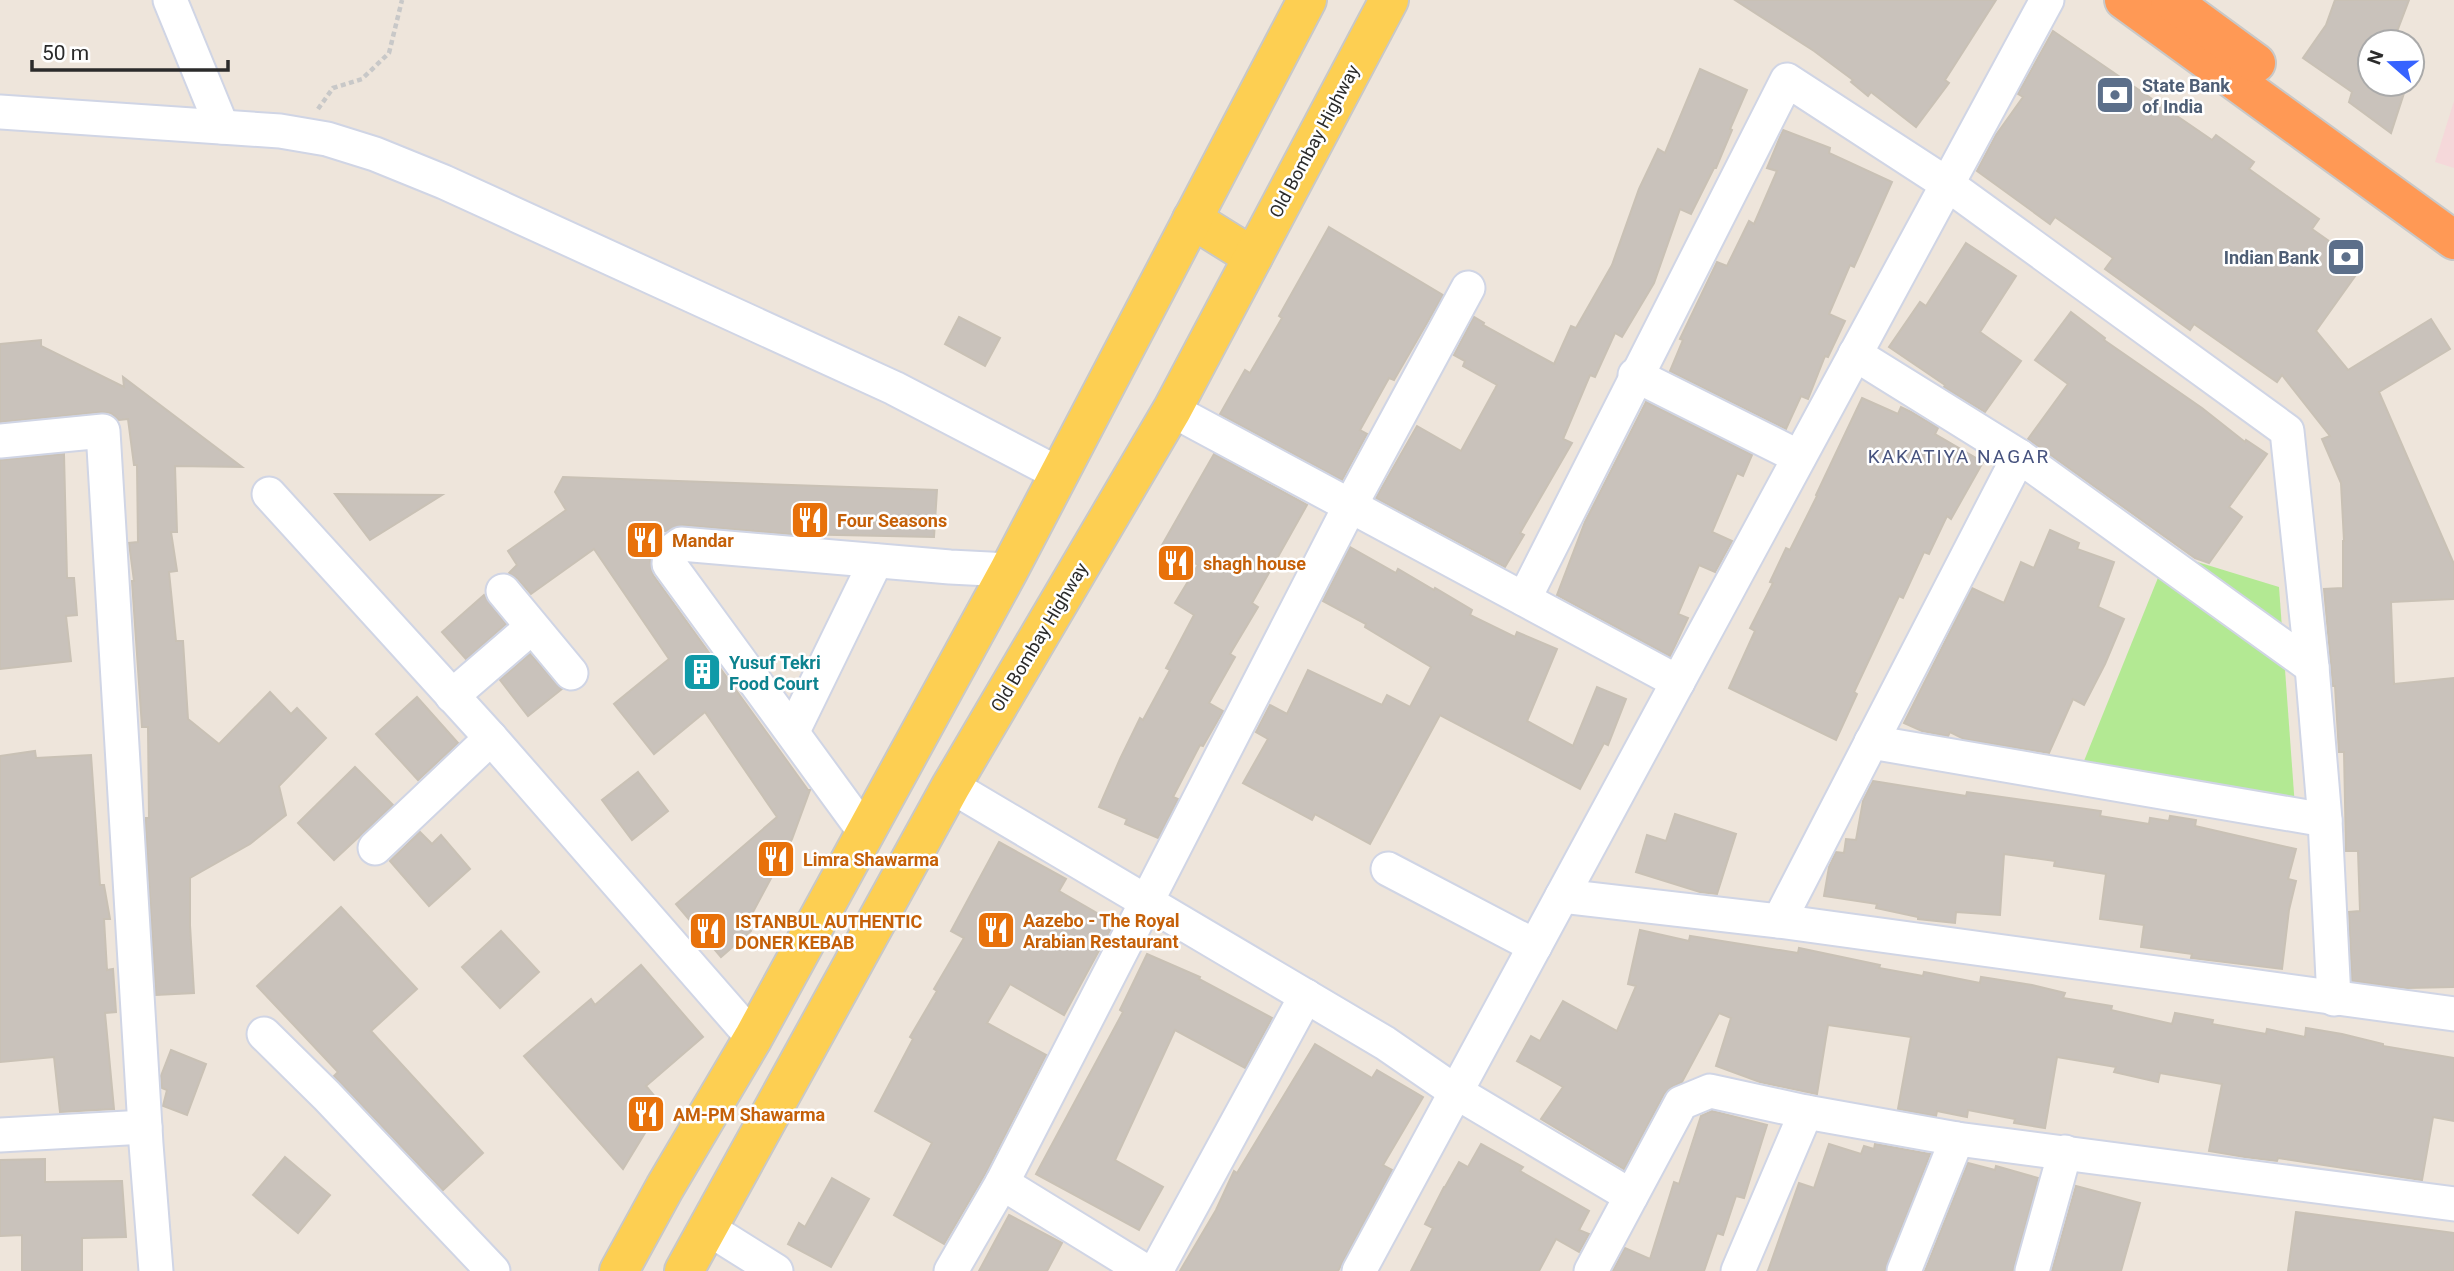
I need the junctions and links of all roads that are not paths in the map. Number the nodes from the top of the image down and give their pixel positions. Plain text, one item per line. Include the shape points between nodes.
1 (170, 0) edge
2 (1307, 0) edge
3 (1389, 0) edge
4 (2047, 0) edge
5 (2124, 0) edge
6 (2171, 0) edge
7 (0, 112) edge
8 (222, 127) junction
9 (1947, 184) junction
10 (2454, 209) edge
11 (1192, 219) junction
12 (2454, 240) edge
13 (1253, 257) junction
14 (1468, 288) dead end
15 (1855, 354) junction
16 (1635, 375) junction
17 (1172, 410) junction
18 (0, 441) edge
19 (2019, 456) junction
20 (1800, 457) junction
21 (1059, 474) junction
22 (269, 494) dead end
23 (1350, 506) junction
24 (876, 561) junction
25 (1009, 570) junction
26 (503, 590) dead end
27 (1524, 599) junction
28 (533, 627) junction
29 (2312, 667) junction
30 (571, 673) dead end
31 (1678, 682) junction
32 (452, 696) junction
33 (793, 731) junction
34 (491, 738) junction
35 (1871, 742) junction
36 (951, 786) junction
37 (2325, 820) junction
38 (864, 831) junction
39 (375, 848) dead end
40 (1388, 869) dead end
41 (1562, 896) junction
42 (1147, 901) junction
43 (1779, 921) junction
44 (1535, 946) junction
45 (1306, 996) junction
46 (2334, 999) junction
47 (2454, 1014) edge
48 (264, 1034) dead end
49 (753, 1038) junction
50 (1456, 1092) junction
51 (1806, 1112) junction
52 (145, 1127) junction
53 (0, 1135) edge
54 (1957, 1139) junction
55 (2064, 1152) junction
56 (1002, 1183) junction
57 (1631, 1196) junction
58 (2454, 1204) edge
59 (709, 1229) junction
60 (156, 1271) edge
61 (493, 1271) edge
62 (619, 1271) edge
63 (684, 1271) edge
64 (776, 1271) edge
65 (950, 1271) edge
66 (1145, 1271) edge
67 (1156, 1271) edge
68 (1359, 1271) edge
69 (1591, 1271) edge
70 (1738, 1271) edge
71 (1904, 1271) edge
72 (2032, 1271) edge

1 - 8 street
2 - 11 main road
3 - 13 main road, Old Bombay Highway
4 - 9 street
5 - 12 highway
6 - 10 highway
7 - 8 street
8 - 21 street via 312,137 375,154 444,182 894,388
9 - 15 street
9 - 16 street via 1787,80
9 - 29 street via 2287,431
11 - 13 main road
11 - 21 main road
13 - 17 main road, Old Bombay Highway
14 - 23 street
15 - 19 street
15 - 20 street
16 - 20 street
16 - 27 street
17 - 23 street
17 - 36 main road, Old Bombay Highway
18 - 52 street via 103,431
19 - 29 street
19 - 35 street
20 - 31 street
21 - 25 main road
22 - 32 street
23 - 27 street
23 - 42 street
24 - 25 street
24 - 33 street
24 - 33 street via 681,544 670,552 669,564
25 - 38 main road
26 - 28 street
27 - 31 street
28 - 30 street
28 - 32 street
29 - 37 street
31 - 41 street
32 - 34 street
33 - 38 street
34 - 39 street
34 - 49 street
35 - 37 street
35 - 43 street
36 - 42 street
36 - 59 main road, Old Bombay Highway
37 - 46 street
38 - 49 main road
40 - 44 street
41 - 43 street
41 - 44 street
42 - 45 street
42 - 56 street
43 - 46 street
44 - 50 street
45 - 50 street
45 - 67 street
46 - 47 street
48 - 61 street
49 - 62 main road
50 - 57 street
50 - 68 street
51 - 54 street
51 - 57 street via 1710,1091 1681,1103
51 - 70 street
52 - 53 street
52 - 60 street
54 - 55 street
54 - 71 street
55 - 58 street
55 - 72 street
56 - 65 street
56 - 66 street
57 - 69 street
59 - 63 main road, Old Bombay Highway
59 - 64 street

